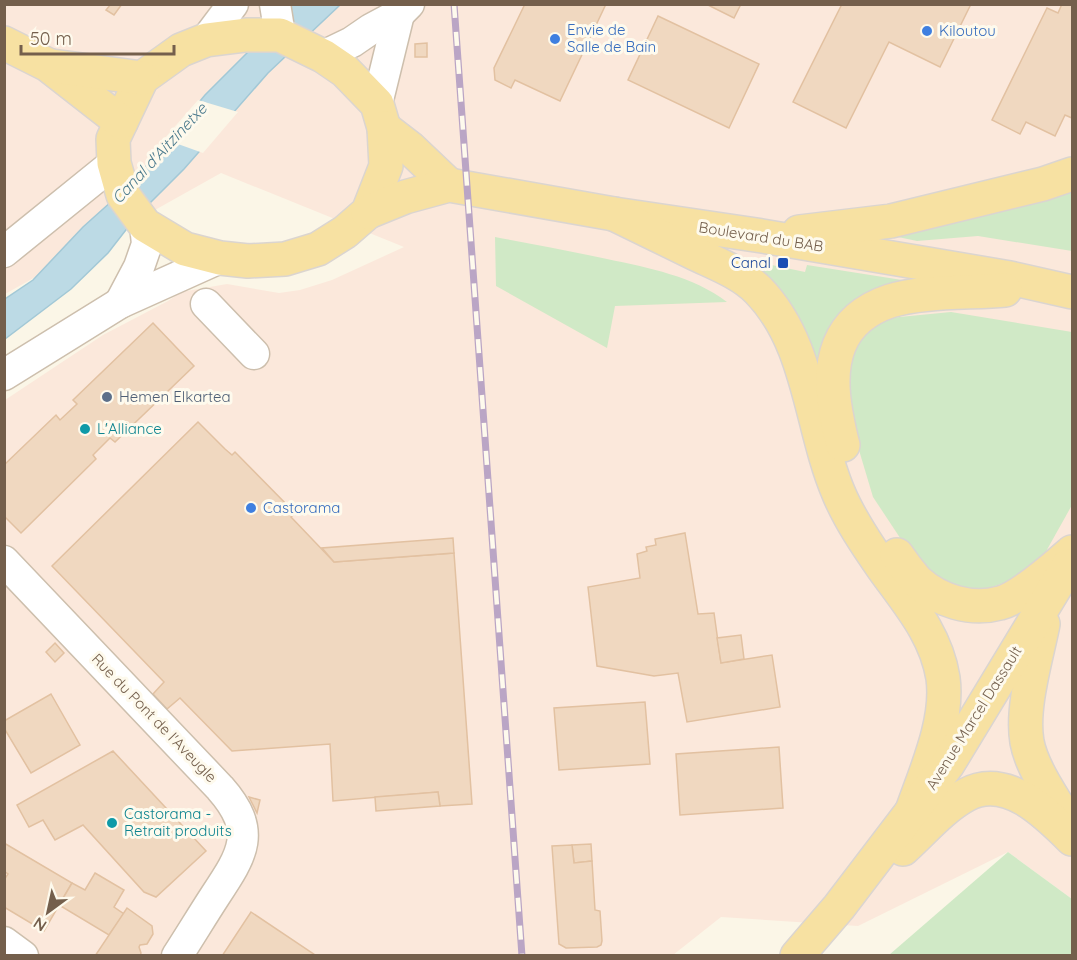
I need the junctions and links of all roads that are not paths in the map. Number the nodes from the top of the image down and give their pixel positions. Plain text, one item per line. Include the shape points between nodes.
1 (233, 4) edge
2 (404, 9) edge
3 (278, 20) edge
4 (206, 40) junction
5 (4, 43) edge
6 (323, 56) junction
7 (48, 65) junction
8 (142, 78) junction
9 (380, 116) junction
10 (121, 122) junction
11 (114, 163) junction
12 (1072, 174) edge
13 (449, 185) junction
14 (123, 195) junction
15 (55, 210) junction
16 (368, 212) junction
17 (614, 214) junction
18 (145, 225) junction
19 (762, 236) junction
20 (4, 252) edge
21 (220, 258) junction
22 (1062, 290) edge
23 (120, 303) junction
24 (206, 304) dead end
25 (254, 354) dead end
26 (4, 375) edge
27 (1072, 552) edge
28 (1072, 558) edge
29 (4, 561) edge
30 (1048, 600) junction
31 (911, 814) junction
32 (1072, 831) edge
33 (1072, 838) edge
34 (839, 907) junction
35 (4, 942) edge
36 (23, 956) edge
37 (177, 956) edge
38 (797, 956) edge

1 - 4 street
2 - 6 street
2 - 9 street
3 - 4 main road via 246,35
3 - 6 main road
4 - 8 main road via 181,50
5 - 7 main road
6 - 9 main road via 345,71
7 - 8 main road
7 - 10 main road
8 - 10 main road
9 - 13 main road
9 - 16 main road via 386,166
10 - 11 main road via 113,139
11 - 14 main road
11 - 15 street
12 - 19 main road via 891,221
13 - 16 main road, Boulevard du BAB
13 - 17 main road, Boulevard du BAB
14 - 15 street via 90,198
14 - 18 main road
15 - 20 street
16 - 21 main road via 318,249 285,259
17 - 19 main road, Boulevard du BAB
17 - 31 main road via 737,274 779,315 799,355 821,445 839,495 882,567 917,612 934,647 943,680 941,727
18 - 21 main road via 185,249
18 - 23 street via 147,244
19 - 22 main road, Boulevard du BAB
21 - 23 street
22 - 27 main road via 921,296 890,301 853,322 840,341 833,362 832,388 841,439 860,493 883,538 917,581 934,593 953,602 1001,603 1034,584
23 - 26 street
24 - 25 street
28 - 30 main road, Avenue Marcel Dassault
29 - 37 street, Rue du Pont de l'Aveugle via 220,788 239,814 243,841 237,861
30 - 31 main road, Avenue Marcel Dassault via 948,764
30 - 32 main road via 1027,704 1027,743 1037,770
31 - 34 main road, Avenue Marcel Dassault
33 - 34 main road via 1043,811 1017,795 982,789 953,803
34 - 38 main road, Avenue Marcel Dassault
35 - 36 street

